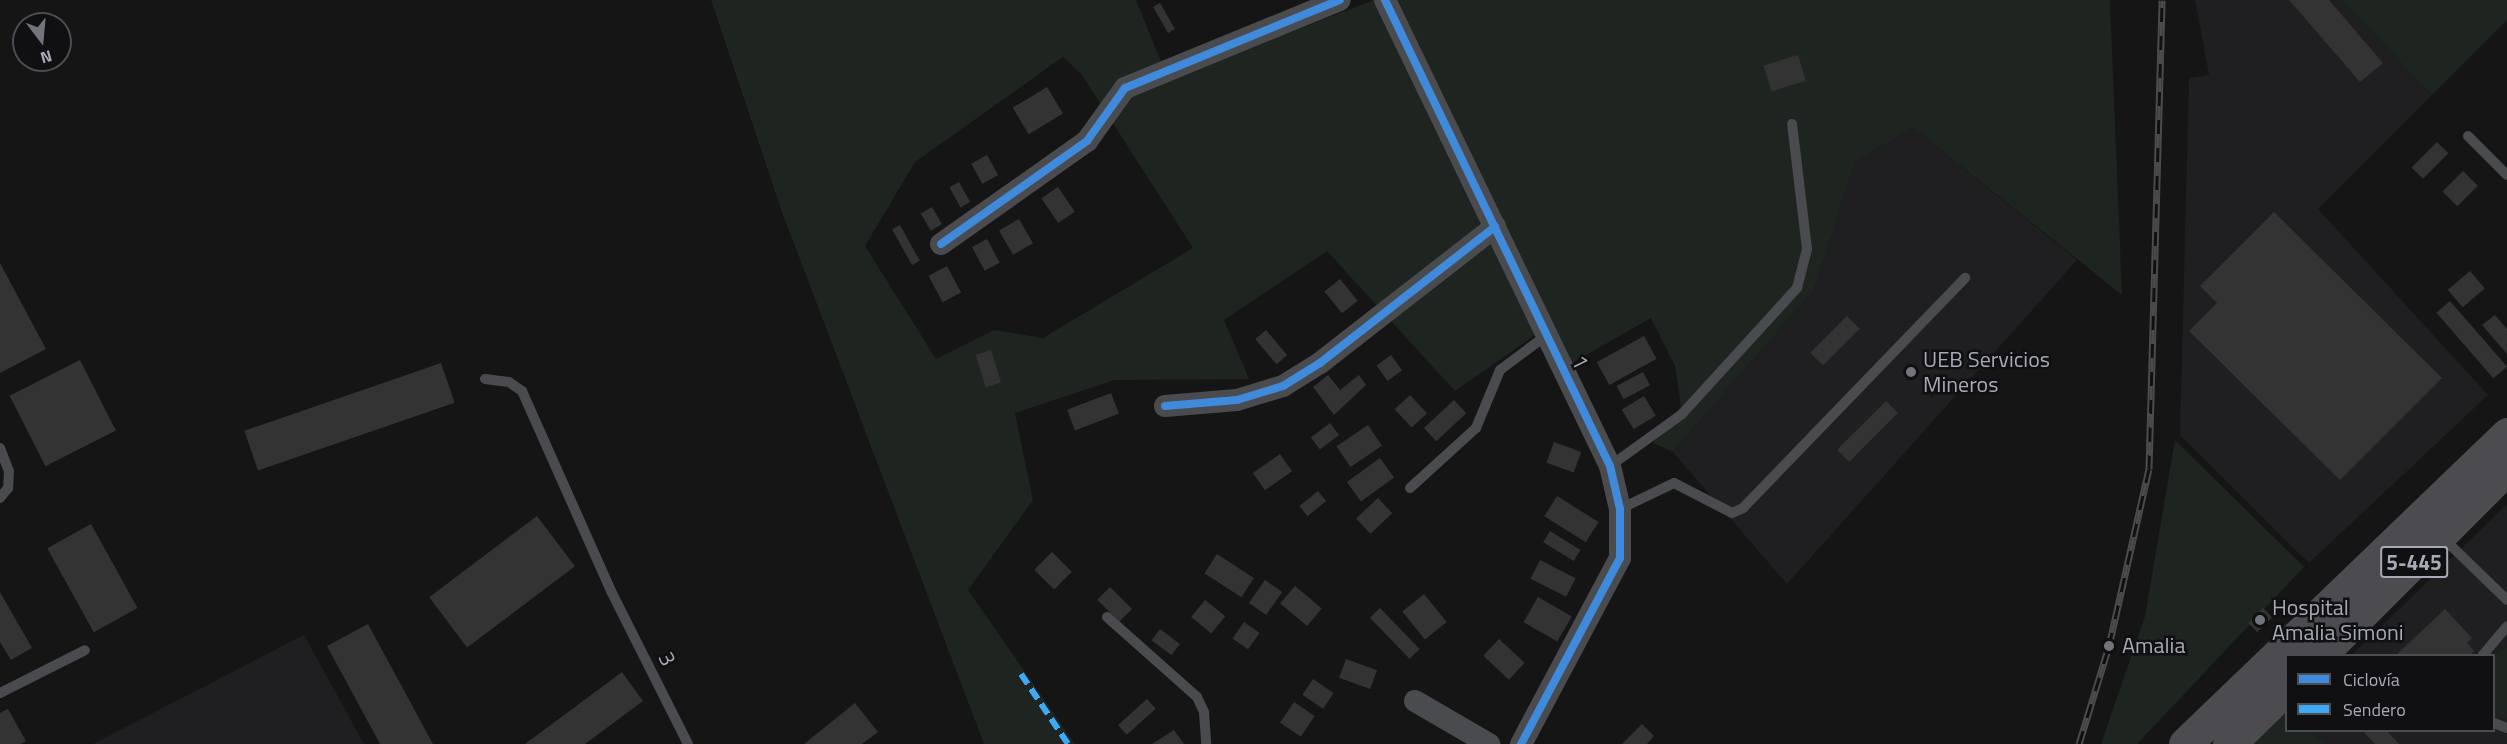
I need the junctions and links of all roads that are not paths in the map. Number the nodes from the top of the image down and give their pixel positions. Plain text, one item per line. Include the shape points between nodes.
1 (1340, 0) edge
2 (1385, 0) edge
3 (1792, 124) dead end
4 (2469, 136) dead end
5 (2507, 175) edge
6 (1495, 227) junction
7 (941, 243) dead end
8 (1965, 278) dead end
9 (1547, 335) junction
10 (485, 379) dead end
11 (1165, 406) dead end
12 (2507, 434) edge
13 (0, 448) edge
14 (1610, 466) junction
15 (2507, 468) edge
16 (1410, 488) dead end
17 (0, 498) edge
18 (1620, 509) junction
19 (2431, 526) junction
20 (2507, 600) edge
21 (1107, 617) dead end
22 (2507, 626) edge
23 (84, 650) dead end
24 (2287, 654) edge
25 (2321, 654) edge
26 (2484, 654) edge
27 (2285, 656) edge
28 (2285, 689) edge
29 (0, 693) edge
30 (1415, 701) dead end
31 (688, 744) edge
32 (1206, 744) edge
33 (1489, 744) edge
34 (1521, 744) edge
35 (2186, 744) edge
36 (2229, 744) edge

1 - 7 street via 1125,88 1087,141
2 - 6 street, 1
3 - 14 lane via 1807,249 1797,288 1682,414
4 - 5 lane
6 - 9 street, 1
6 - 11 street via 1320,363 1283,386 1237,400
8 - 18 lane via 1743,508 1732,513 1674,483
9 - 14 street, 1
9 - 16 lane via 1500,370 1476,428
10 - 31 lane, 3 via 509,382 522,391 610,591
12 - 19 highway, 5-445
13 - 17 lane via 9,471 8,488
14 - 18 street, 1
15 - 19 highway, 5-445
18 - 34 street, 1 via 1620,558
19 - 20 lane
19 - 24 highway, 5-445
19 - 25 highway, 5-445
21 - 32 lane via 1197,697 1204,712
22 - 26 lane
23 - 29 lane
27 - 35 highway, 5-445
28 - 36 highway
30 - 33 street

